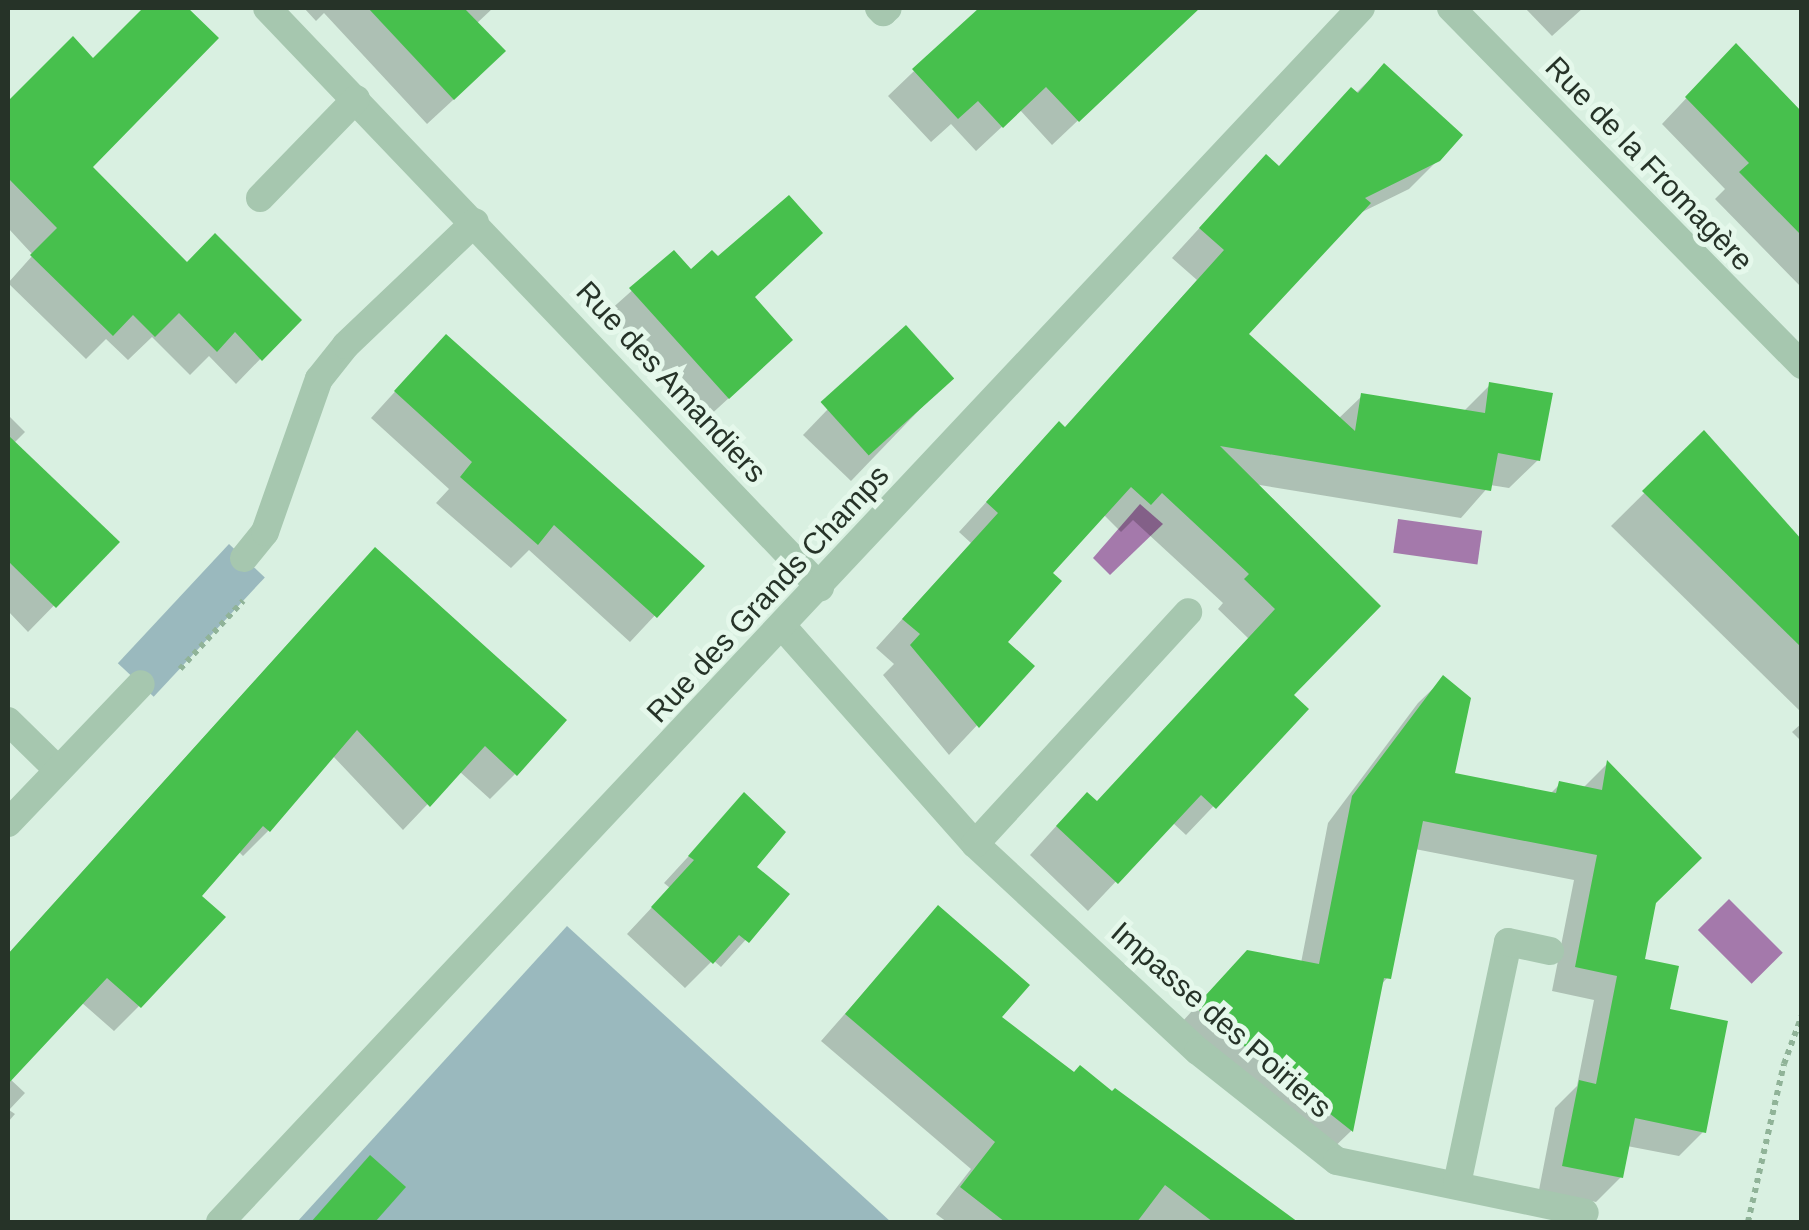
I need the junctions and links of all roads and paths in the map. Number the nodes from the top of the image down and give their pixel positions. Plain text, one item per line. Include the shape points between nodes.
1 (267, 8) edge
2 (879, 8) edge
3 (888, 8) edge
4 (1361, 8) edge
5 (1450, 8) edge
6 (356, 99) junction
7 (260, 198) dead end
8 (475, 222) junction
9 (1802, 365) edge
10 (247, 554) joint
11 (820, 587) junction
12 (1188, 612) dead end
13 (783, 627) junction
14 (141, 684) joint
15 (8, 722) edge
16 (58, 770) junction
17 (8, 823) edge
18 (975, 844) junction
19 (1550, 950) dead end
20 (1802, 1015) edge
21 (1457, 1184) junction
22 (1585, 1213) dead end
23 (220, 1222) edge
24 (1748, 1222) edge

1 - 6 street, Rue des Amandiers
2 - 3 street
4 - 11 street, Rue des Grands Champs
5 - 9 street, Rue de la Fromagère
6 - 7 street
6 - 8 street, Rue des Amandiers
8 - 10 street via 346,345 319,380 265,532
8 - 11 street, Rue des Amandiers
10 - 14 path via 265,577 155,696
11 - 13 street, Rue des Grands Champs
12 - 18 street
13 - 18 street, Impasse des Poiriers
13 - 23 street, Rue des Grands Champs
14 - 16 street
15 - 16 street
16 - 17 street
18 - 21 street, Impasse des Poiriers via 1198,1052 1336,1161
19 - 21 street via 1508,942
20 - 24 path via 1784,1064
21 - 22 street, Impasse des Poiriers

